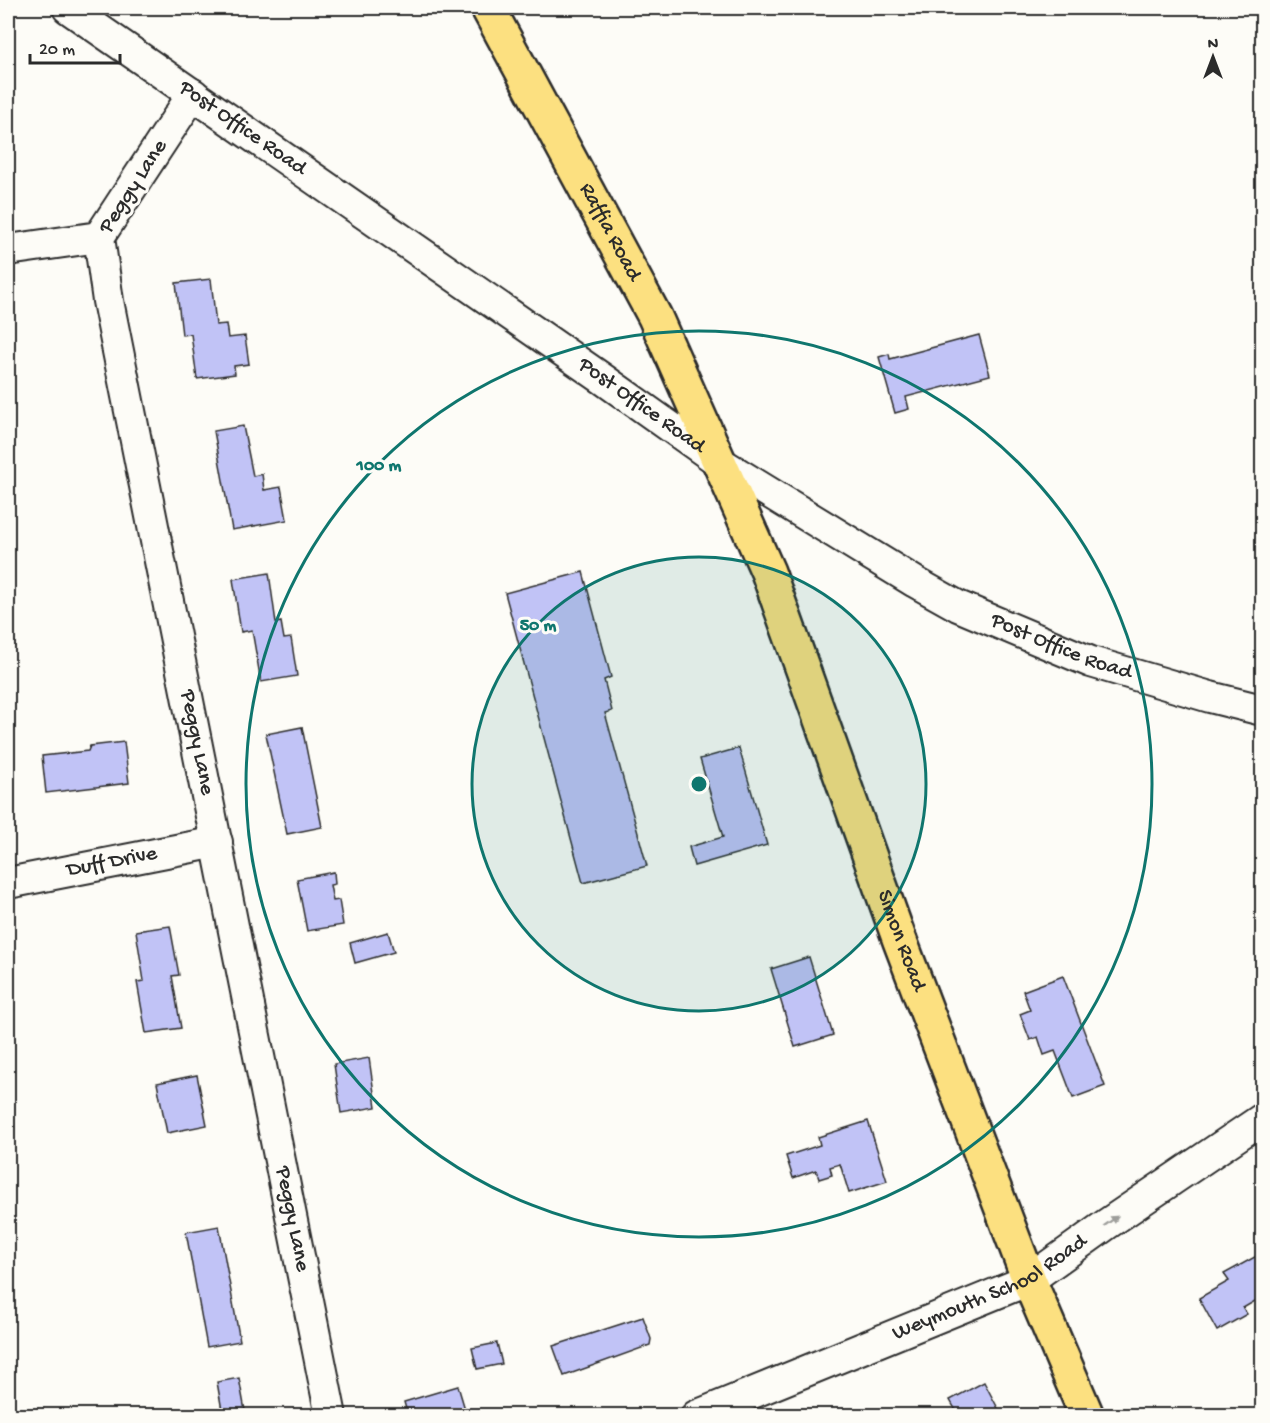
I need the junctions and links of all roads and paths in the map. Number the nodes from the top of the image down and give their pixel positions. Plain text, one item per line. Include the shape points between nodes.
1 (68, 8) edge
2 (488, 8) edge
3 (193, 94) junction
4 (99, 237) junction
5 (8, 250) edge
6 (721, 463) junction
7 (1263, 710) edge
8 (217, 842) junction
9 (8, 883) edge
10 (1263, 1119) edge
11 (1029, 1280) junction
12 (331, 1416) edge
13 (696, 1416) edge
14 (1088, 1416) edge

1 - 3 street, Post Office Road
2 - 6 main road, Raffia Road via 655,317
3 - 4 street, Peggy Lane
3 - 6 street, Post Office Road
4 - 5 street
4 - 8 street, Peggy Lane via 108,301
6 - 7 street, Post Office Road via 915,582 969,610 1091,662
6 - 11 main road, Simon Road via 768,572 900,941
8 - 9 street, Duff Drive
8 - 12 street, Peggy Lane
11 -> 10 street, Weymouth School Road
11 - 13 street, Weymouth School Road
11 - 14 main road, Simon Road

